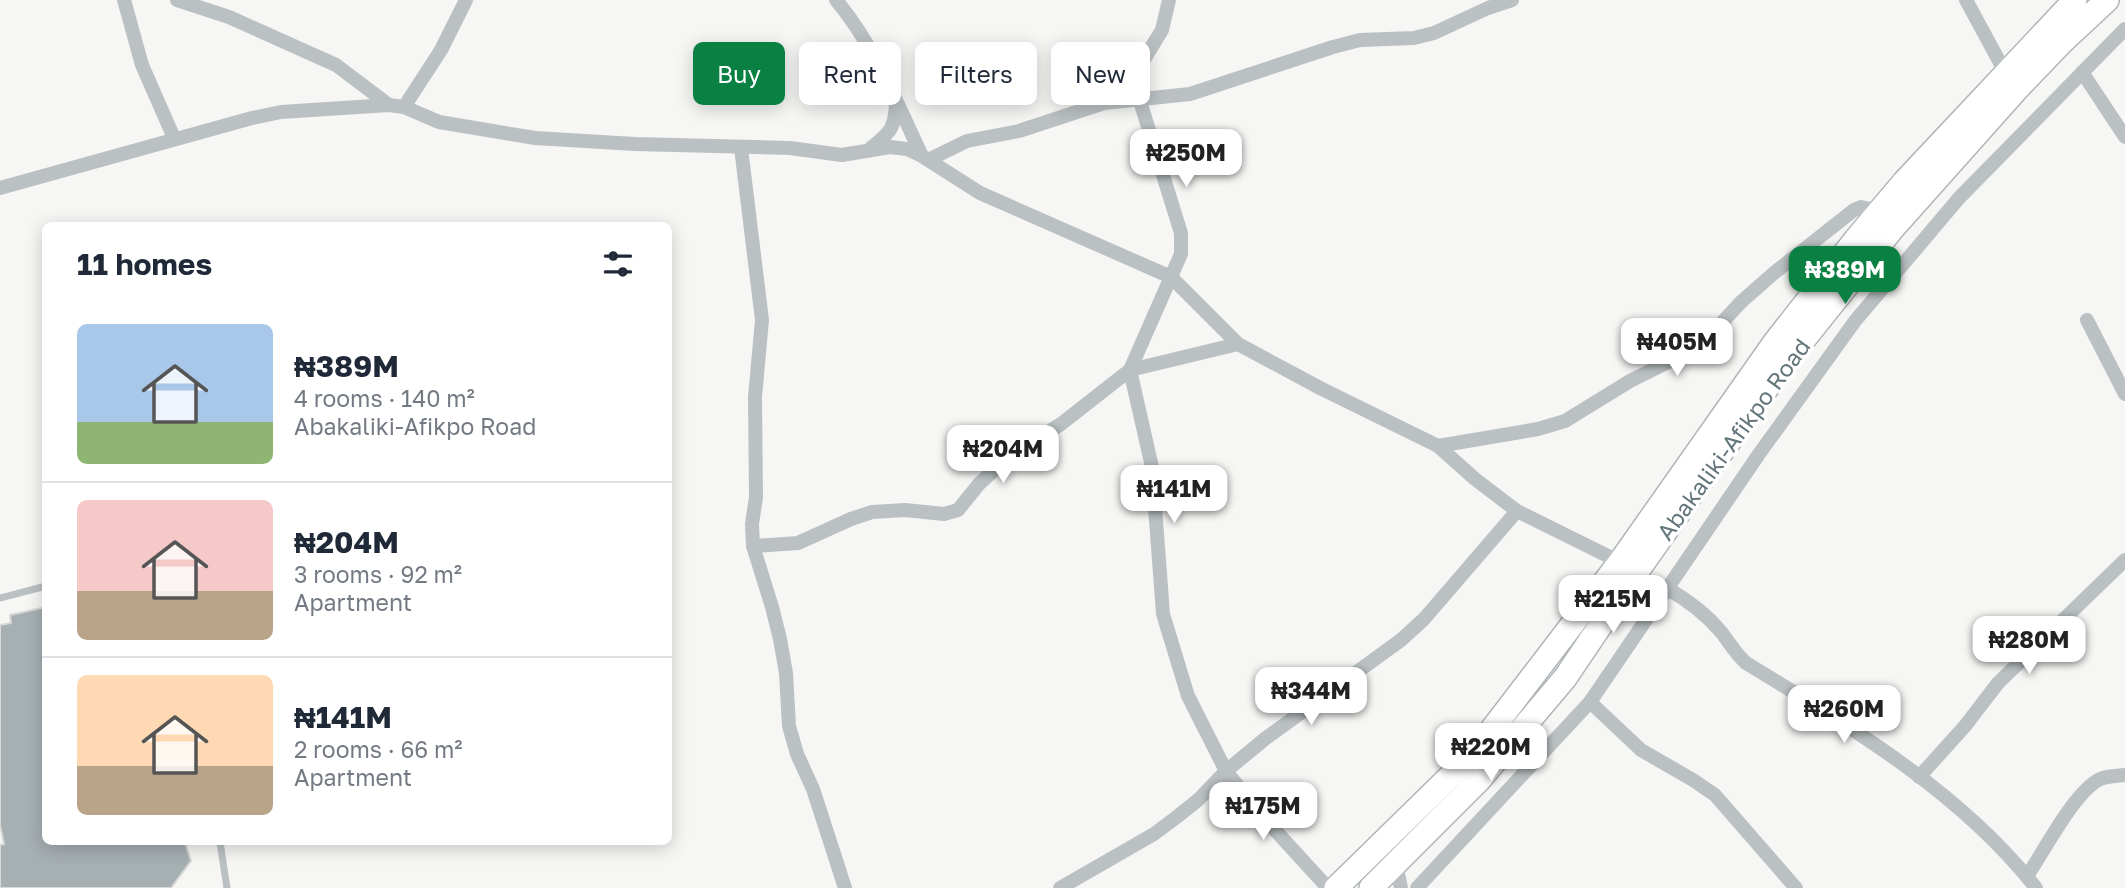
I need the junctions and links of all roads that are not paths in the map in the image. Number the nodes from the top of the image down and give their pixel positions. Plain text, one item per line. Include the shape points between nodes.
1 (124, 0) edge
2 (177, 0) edge
3 (466, 0) edge
4 (836, 0) edge
5 (1169, 0) edge
6 (1512, 0) edge
7 (1966, 0) edge
8 (2075, 0) edge
9 (2107, 0) edge
10 (2125, 29) edge
11 (866, 42) edge
12 (1150, 50) edge
13 (2006, 72) junction
14 (2081, 72) junction
15 (1150, 99) edge
16 (389, 105) junction
17 (895, 105) edge
18 (898, 105) edge
19 (1098, 105) edge
20 (1142, 105) edge
21 (404, 107) junction
22 (2125, 137) edge
23 (174, 138) junction
24 (741, 148) junction
25 (870, 149) junction
26 (925, 158) junction
27 (0, 188) edge
28 (1880, 211) junction
29 (1171, 277) junction
30 (2087, 320) dead end
31 (1238, 344) junction
32 (1130, 370) junction
33 (2125, 394) edge
34 (1438, 446) junction
35 (1517, 511) junction
36 (753, 546) junction
37 (2125, 560) edge
38 (1620, 562) junction
39 (42, 587) edge
40 (1665, 588) junction
41 (0, 598) edge
42 (1590, 702) junction
43 (1226, 771) junction
44 (2125, 775) edge
45 (1919, 777) junction
46 (220, 845) edge
47 (1396, 864) junction
48 (2027, 876) junction
49 (227, 888) edge
50 (845, 888) edge
51 (1060, 888) edge
52 (1328, 888) edge
53 (1336, 888) edge
54 (1371, 888) edge
55 (1401, 888) edge
56 (1417, 888) edge
57 (1796, 888) edge
58 (2036, 888) edge

1 - 23 street via 142,65
2 - 16 street via 229,17 336,65
3 - 21 street
4 - 11 street
5 - 12 street via 1162,30
6 - 15 street via 1434,33 1360,40 1213,88
7 - 13 street
8 - 13 main road
9 - 47 main road, Abakaliki-Afikpo Road via 2016,90 1894,228 1781,368 1565,678 1479,779
10 - 14 street
13 - 28 main road
14 - 22 street
14 - 40 street via 1959,198 1856,321
16 - 21 street
16 - 23 street via 281,112
17 - 25 street via 888,135
18 - 26 street
19 - 26 street via 1019,131 967,141
20 - 29 street via 1181,233 1181,254
21 - 24 street via 439,122 535,138
23 - 27 street
24 - 25 street via 842,155
24 - 36 street via 762,320 755,397
25 - 26 street via 906,149
26 - 29 street via 980,193
28 - 34 street via 1854,210 1773,273 1702,341 1565,421
28 - 38 main road via 1775,342
29 - 31 street
29 - 32 street
30 - 33 street
31 - 32 street
31 - 34 street
32 - 36 street via 1061,424 1006,459 958,510 944,514 872,512 798,542
32 - 43 street via 1152,467 1163,614 1188,696
34 - 35 street
35 - 38 street
35 - 43 street via 1401,640
36 - 50 street via 780,639 789,726
37 - 45 street via 1998,683
38 - 53 main road via 1474,753
39 - 41 lane
40 - 42 street
40 - 45 street via 1710,621 1746,663
42 - 56 street
42 - 57 street via 1641,750 1715,795
43 - 51 street via 1162,828
43 - 52 street
44 - 48 street via 2102,778 2077,798
45 - 48 street via 1972,820
46 - 49 lane
47 - 54 main road, Abakaliki-Afikpo Road
47 - 55 street
48 - 58 street

